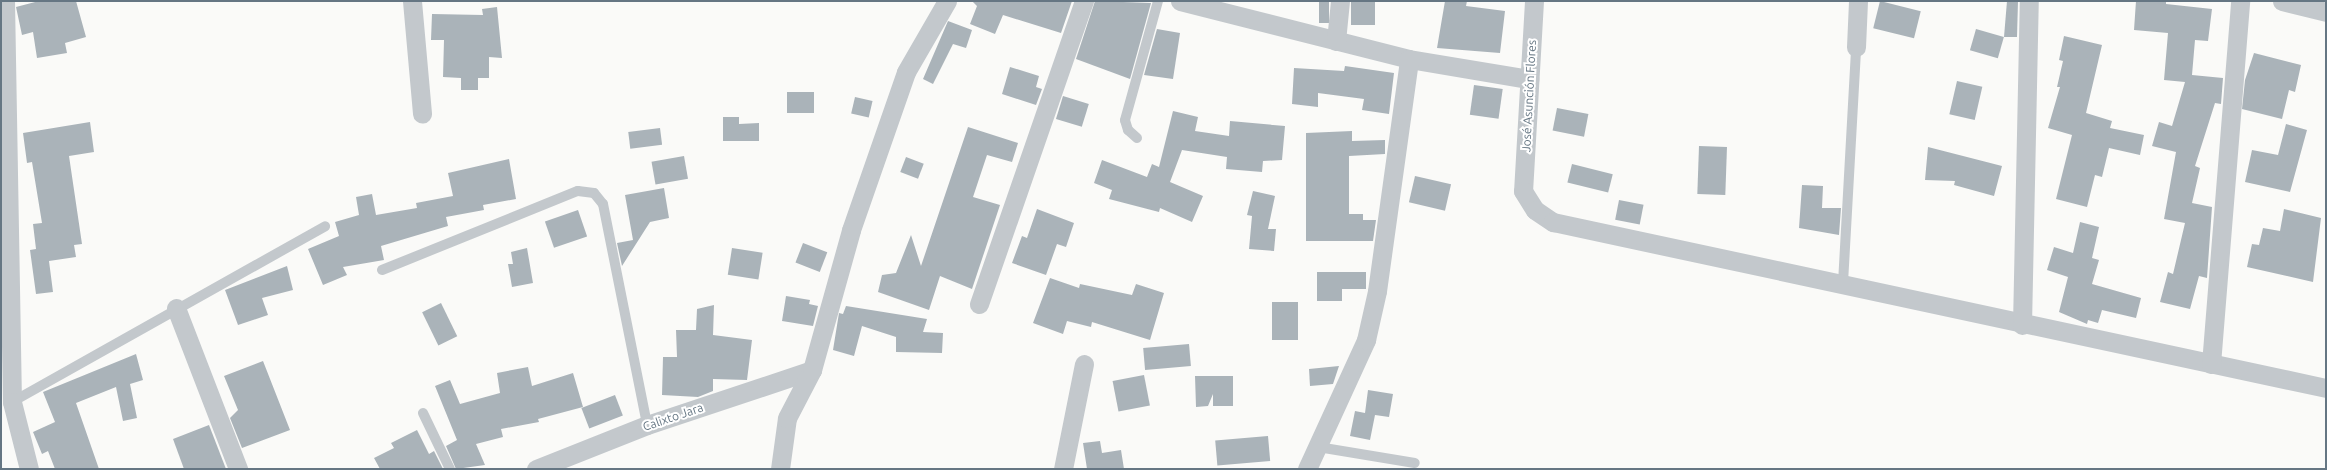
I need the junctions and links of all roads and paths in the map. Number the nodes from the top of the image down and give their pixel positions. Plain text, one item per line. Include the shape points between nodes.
1 (5, 1) edge
2 (412, 1) edge
3 (947, 1) edge
4 (1084, 1) edge
5 (1158, 1) edge
6 (1180, 1) edge
7 (1340, 1) edge
8 (1534, 1) edge
9 (1858, 1) edge
10 (2029, 1) edge
11 (2240, 1) edge
12 (2282, 1) edge
13 (2326, 12) edge
14 (1336, 41) junction
15 (1856, 47) joint
16 (1409, 59) junction
17 (1530, 79) junction
18 (422, 114) dead end
19 (1137, 138) dead end
20 (325, 226) dead end
21 (382, 270) dead end
22 (1843, 283) junction
23 (979, 304) dead end
24 (176, 308) junction
25 (2022, 325) junction
26 (1084, 364) dead end
27 (2212, 364) junction
28 (812, 370) junction
29 (2326, 388) edge
30 (12, 402) junction
31 (423, 412) dead end
32 (647, 425) junction
33 (1318, 447) junction
34 (1416, 463) dead end
35 (29, 469) edge
36 (238, 469) edge
37 (450, 469) edge
38 (536, 469) edge
39 (780, 469) edge
40 (1063, 469) edge
41 (1307, 469) edge

1 - 30 street
2 - 18 street
3 - 28 street via 906,72 851,230
4 - 23 street
5 - 19 lane via 1125,120 1128,130
6 - 14 street
7 - 14 street
8 - 17 street, José Asunción Flores
9 - 15 street
10 - 25 street
11 - 27 street
12 - 13 street
14 - 16 street
15 - 22 lane
16 - 17 street
16 - 33 street via 1377,291 1369,326
17 - 22 street, José Asunción Flores via 1523,191 1535,210 1553,222 1578,230
20 - 24 lane
21 - 32 lane via 578,190 594,193 603,204
22 - 25 street
24 - 30 lane
24 - 36 street
25 - 27 street
26 - 40 street
27 - 29 street
28 - 32 street, Calixto Jara
28 - 39 street via 787,418
30 - 35 street
31 - 37 lane
32 - 38 street, Calixto Jara
33 - 34 lane
33 - 41 street

